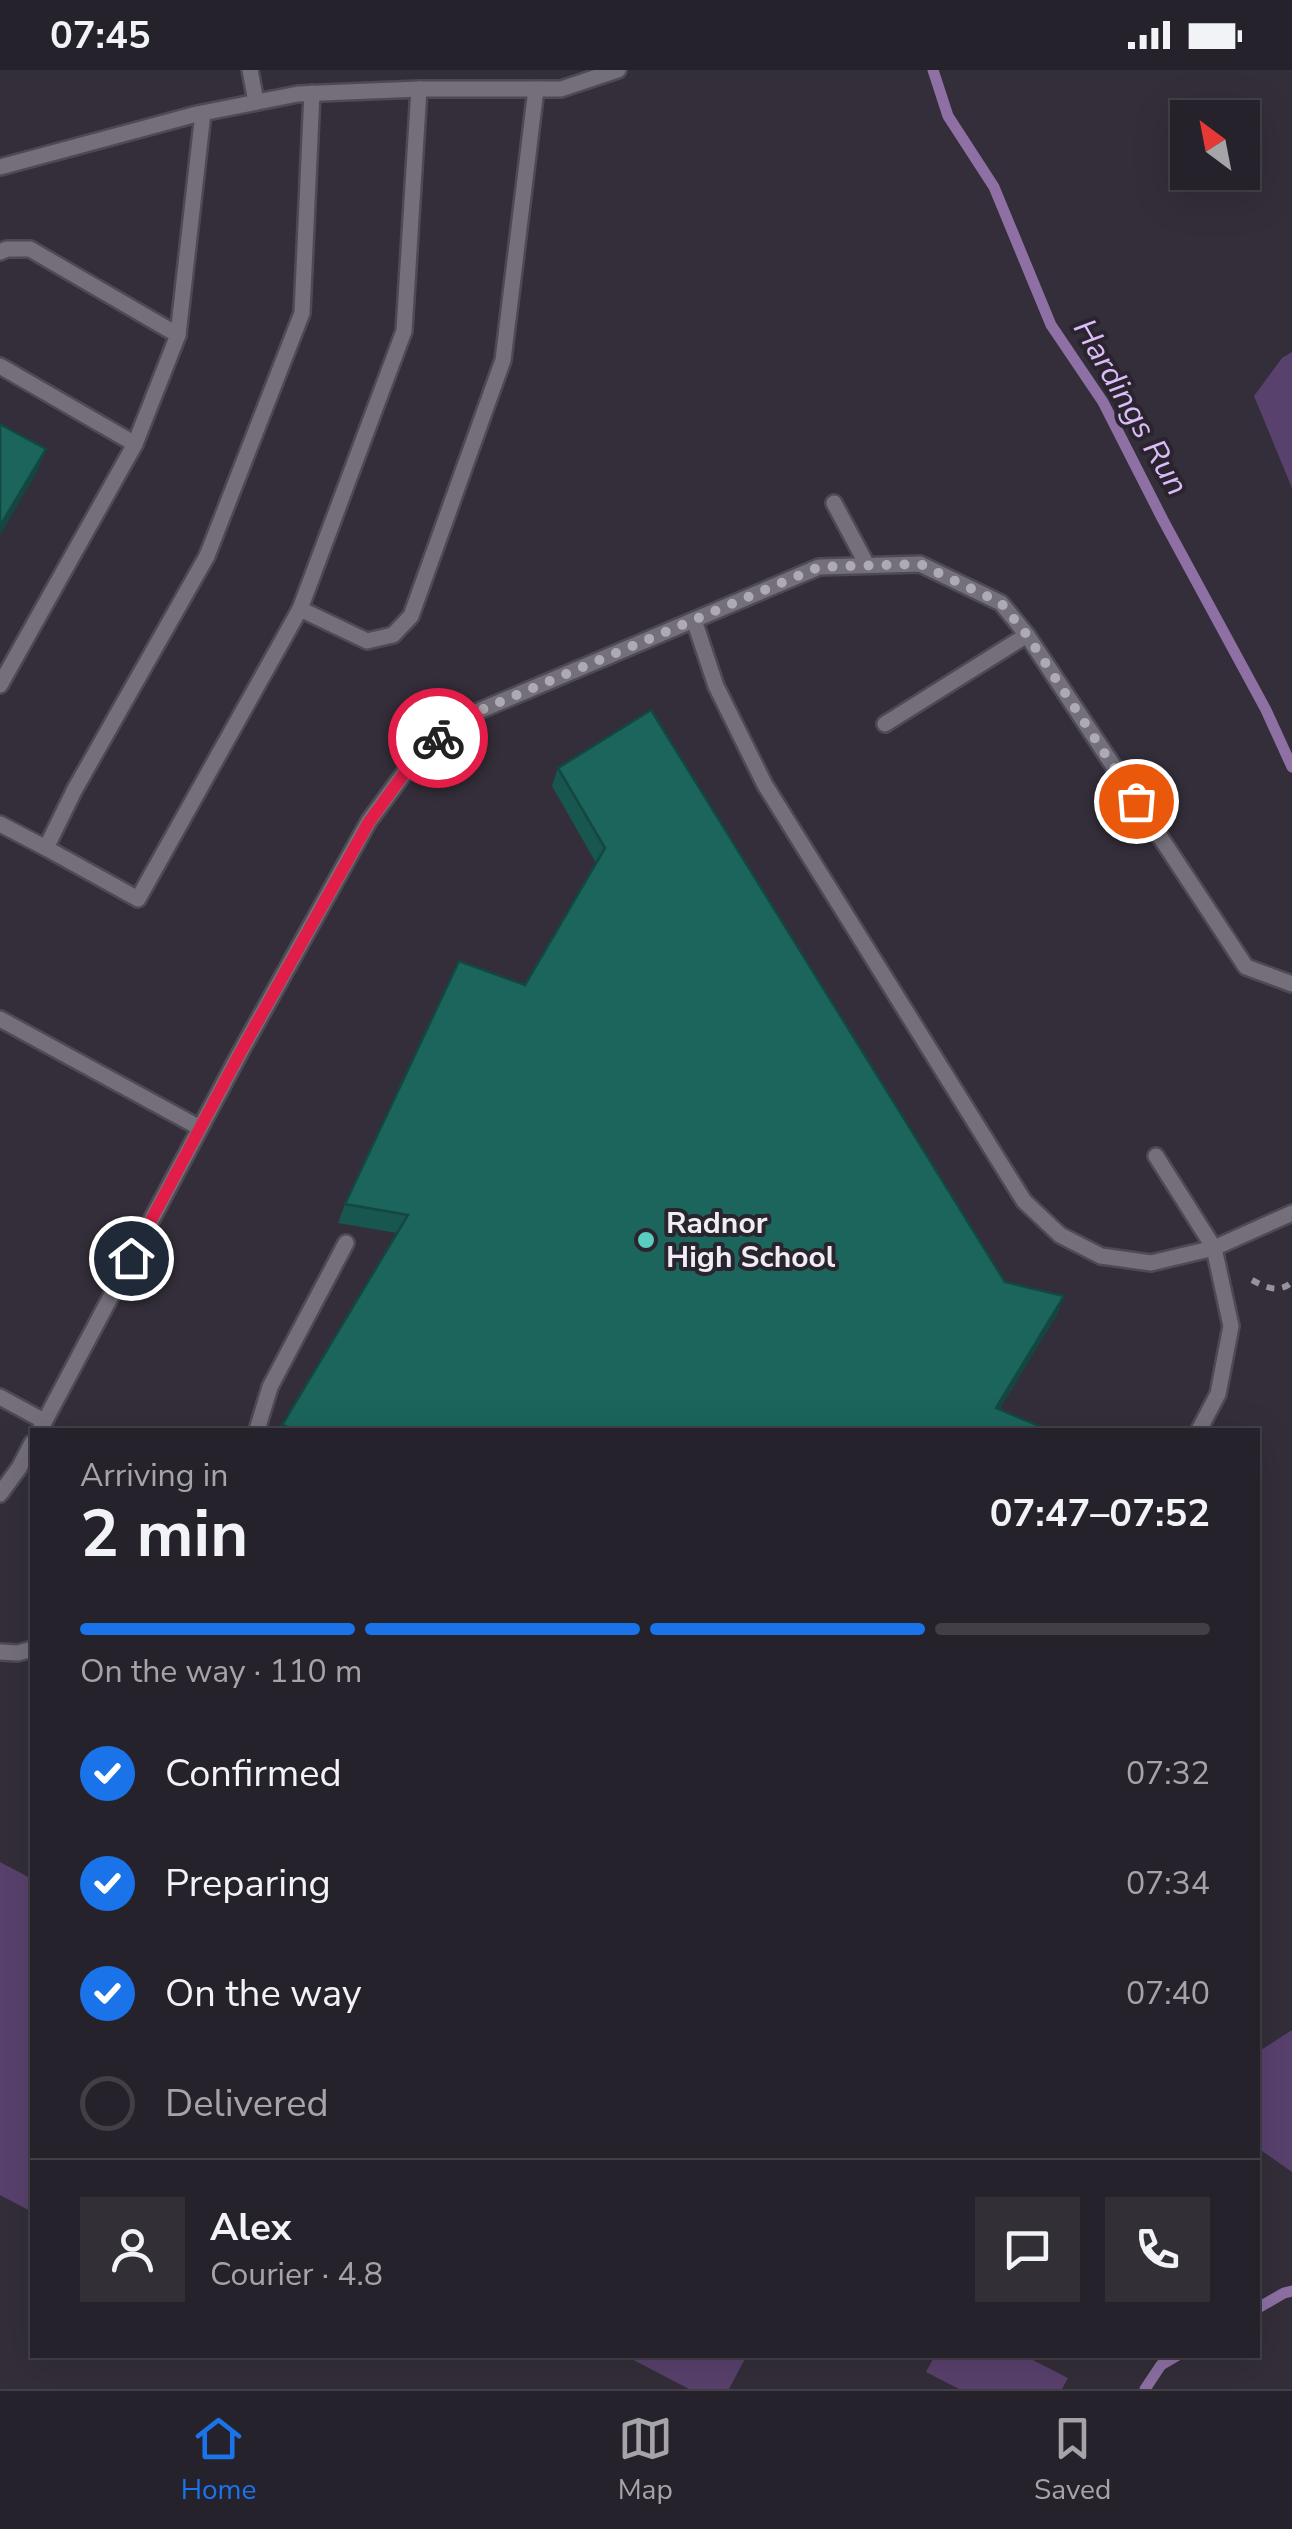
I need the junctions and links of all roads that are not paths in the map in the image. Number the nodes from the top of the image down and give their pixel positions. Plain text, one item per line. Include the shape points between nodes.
1 (250, 70) edge
2 (618, 70) edge
3 (419, 89) junction
4 (536, 89) junction
5 (312, 93) junction
6 (256, 102) junction
7 (203, 113) junction
8 (0, 167) edge
9 (0, 252) edge
10 (178, 335) junction
11 (0, 366) edge
12 (135, 444) junction
13 (834, 502) dead end
14 (867, 566) junction
15 (300, 609) junction
16 (694, 620) junction
17 (1027, 635) junction
18 (0, 685) edge
19 (886, 724) dead end
20 (0, 824) edge
21 (46, 848) junction
22 (1292, 984) edge
23 (0, 1019) edge
24 (200, 1128) junction
25 (1156, 1156) dead end
26 (1292, 1213) edge
27 (346, 1243) dead end
28 (1214, 1248) junction
29 (0, 1397) edge
30 (42, 1426) edge
31 (258, 1428) edge
32 (1200, 1428) edge
33 (30, 1448) edge
34 (0, 1494) edge
35 (30, 1650) edge
36 (0, 1652) edge

1 - 6 lane
2 - 4 lane via 562,89
3 - 4 lane
3 - 5 lane
3 - 15 lane via 404,331
4 - 15 lane via 503,360 411,616 393,635 367,641
5 - 6 lane
5 - 21 lane via 302,314 208,556
6 - 7 lane
7 - 8 lane
7 - 10 lane
9 - 10 lane via 30,250
10 - 12 lane
11 - 12 lane
12 - 18 lane
13 - 14 lane
14 - 16 lane via 819,567
14 - 17 lane via 920,564 1001,603
15 - 21 lane via 138,900
16 - 24 lane via 474,713 408,768 369,822
16 - 28 lane via 716,686 764,785 1024,1201 1060,1235 1101,1256 1151,1263
17 - 19 lane
17 - 22 lane via 1246,966
20 - 21 lane
23 - 24 lane
24 - 30 lane
25 - 28 lane
26 - 28 lane
27 - 31 lane via 270,1387
28 - 32 lane via 1231,1326 1218,1394
29 - 30 lane
33 - 34 lane
35 - 36 lane

